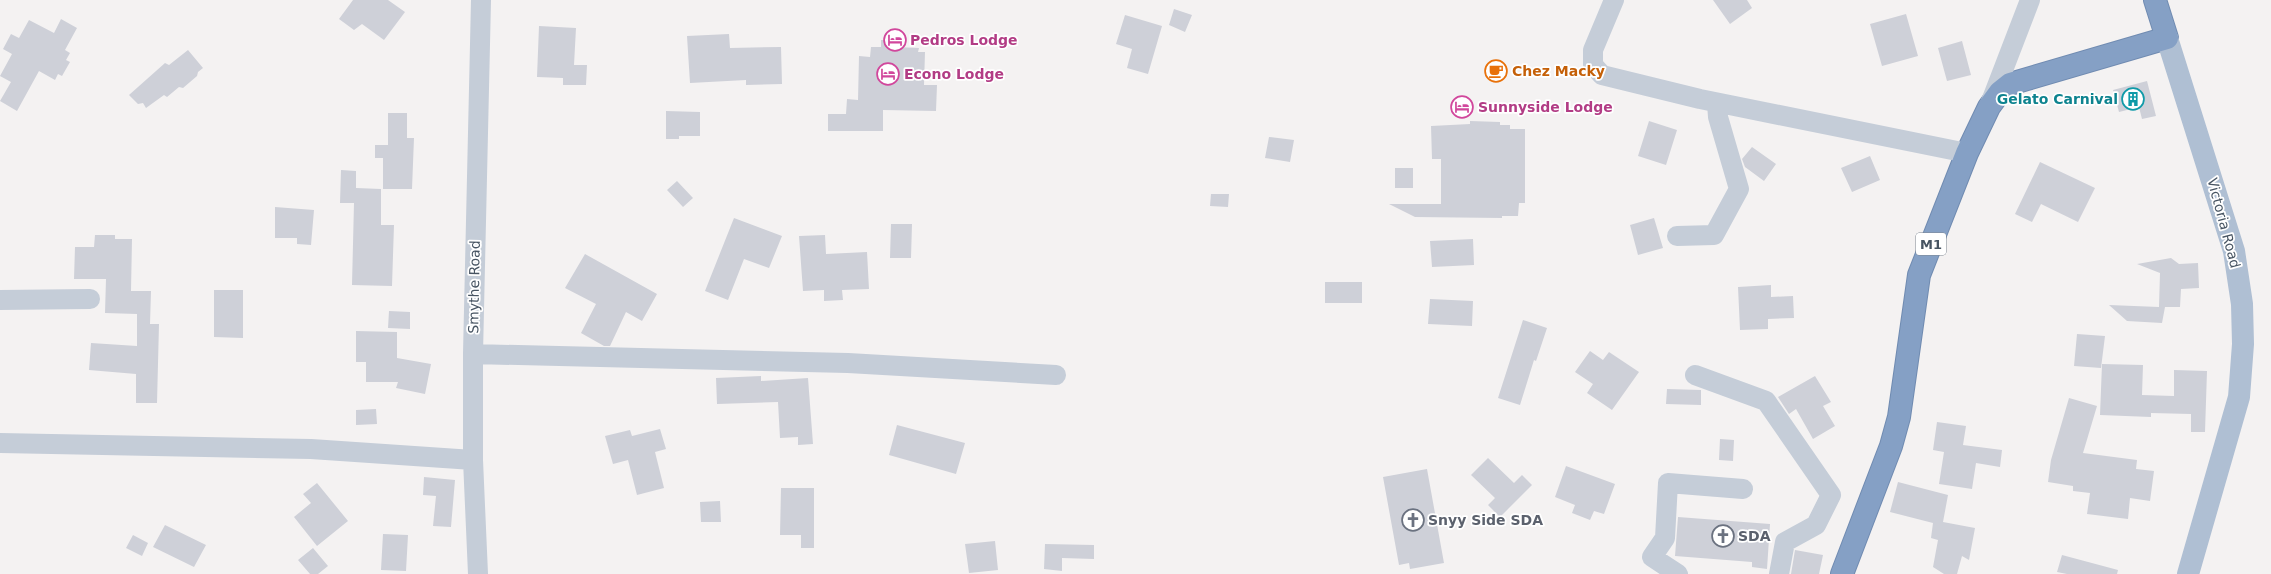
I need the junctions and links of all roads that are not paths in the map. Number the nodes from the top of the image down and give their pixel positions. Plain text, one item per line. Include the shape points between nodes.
1 (481, 0) edge
2 (1614, 0) edge
3 (2030, 0) edge
4 (2155, 0) edge
5 (2167, 38) junction
6 (1717, 103) junction
7 (1989, 107) junction
8 (1967, 153) junction
9 (1677, 236) dead end
10 (90, 299) dead end
11 (0, 300) edge
12 (473, 354) junction
13 (1695, 374) dead end
14 (1056, 375) dead end
15 (0, 443) edge
16 (473, 460) junction
17 (1743, 489) dead end
18 (478, 574) edge
19 (1678, 574) edge
20 (1779, 574) edge
21 (1842, 574) edge
22 (2188, 574) edge

1 - 12 street, Smythe Road
2 - 6 street via 1593,50 1593,65 1602,75
3 - 7 street
4 - 5 highway
5 - 7 highway, M1 via 2010,84
5 - 22 main road, Victoria Road via 2234,251 2242,304 2243,344 2239,397
6 - 8 street
6 - 9 street via 1718,118 1739,189 1714,235
7 - 8 highway, M1
8 - 21 highway, M1 via 1919,275 1899,417 1891,446
10 - 11 street
12 - 14 street via 848,363
12 - 16 street, Smythe Road
13 - 20 street via 1766,401 1831,495 1816,525 1786,542
15 - 16 street via 311,449
16 - 18 street, Smythe Road
17 - 19 street via 1668,483 1665,538 1652,556

